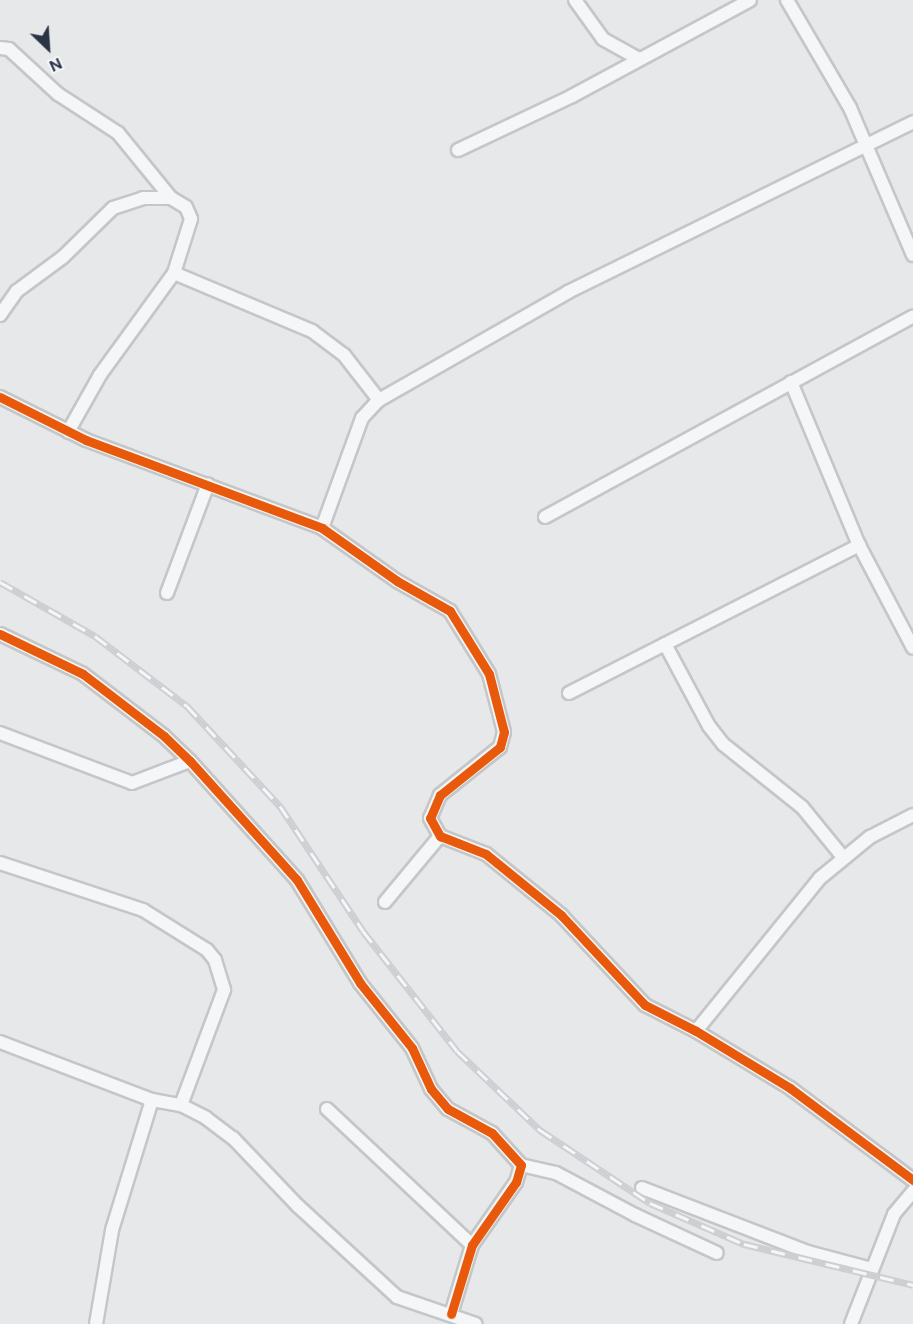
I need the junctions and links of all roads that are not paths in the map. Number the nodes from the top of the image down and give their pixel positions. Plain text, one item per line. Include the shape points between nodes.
1 (575, 0) edge
2 (750, 0) edge
3 (787, 0) edge
4 (0, 48) edge
5 (637, 58) junction
6 (913, 122) edge
7 (866, 147) junction
8 (458, 150) dead end
9 (171, 198) junction
10 (913, 255) edge
11 (174, 273) junction
12 (0, 315) edge
13 (913, 316) edge
14 (791, 382) junction
15 (0, 397) edge
16 (379, 400) junction
17 (68, 432) junction
18 (208, 484) junction
19 (545, 517) dead end
20 (322, 528) junction
21 (860, 544) junction
22 (167, 593) dead end
23 (0, 634) edge
24 (665, 644) junction
25 (913, 648) edge
26 (569, 693) dead end
27 (0, 733) edge
28 (190, 761) junction
29 (913, 814) edge
30 (440, 836) junction
31 (842, 856) junction
32 (0, 863) edge
33 (385, 902) dead end
34 (696, 1030) junction
35 (0, 1042) edge
36 (152, 1100) junction
37 (181, 1104) junction
38 (327, 1109) dead end
39 (521, 1165) junction
40 (913, 1180) edge
41 (642, 1188) dead end
42 (913, 1191) edge
43 (472, 1245) junction
44 (717, 1252) dead end
45 (872, 1269) junction
46 (451, 1314) junction
47 (96, 1324) edge
48 (476, 1324) edge
49 (851, 1324) edge

1 - 5 street via 603,39
2 - 5 street
3 - 7 street via 840,88
4 - 9 street via 9,49 58,94 118,133
5 - 8 street via 572,96
6 - 7 street
7 - 10 street
7 - 16 street via 567,292
9 - 11 street via 186,207 191,219
9 - 12 street via 134,199 113,208 63,256 17,291
11 - 16 street via 321,336 344,355
11 - 17 street via 100,375
13 - 14 street
14 - 19 street
14 - 21 street
15 - 17 street
16 - 20 street via 362,418
17 - 18 street
18 - 20 street
18 - 22 street
20 - 30 street via 397,581 450,611 489,674 504,732 500,747 440,795 430,818
21 - 24 street
21 - 25 street
23 - 28 street via 83,674
24 - 26 street
24 - 31 street via 708,726 723,744 802,807
27 - 28 street via 132,783
28 - 39 street via 297,880 360,983 412,1048 431,1089 448,1109 492,1133
29 - 31 street
30 - 33 street
30 - 34 street via 486,854 561,915 645,1005
31 - 34 street
32 - 37 street via 143,910 207,950 215,960 224,990
34 - 40 street via 790,1088
35 - 36 street
36 - 37 street
36 - 47 street via 112,1230
37 - 46 street via 232,1138 298,1206 397,1297
38 - 43 street
39 - 43 street via 516,1182
39 - 44 street via 556,1173 634,1215
41 - 45 street via 808,1252
42 - 45 street via 894,1214
43 - 46 street
45 - 49 street
46 - 48 street

